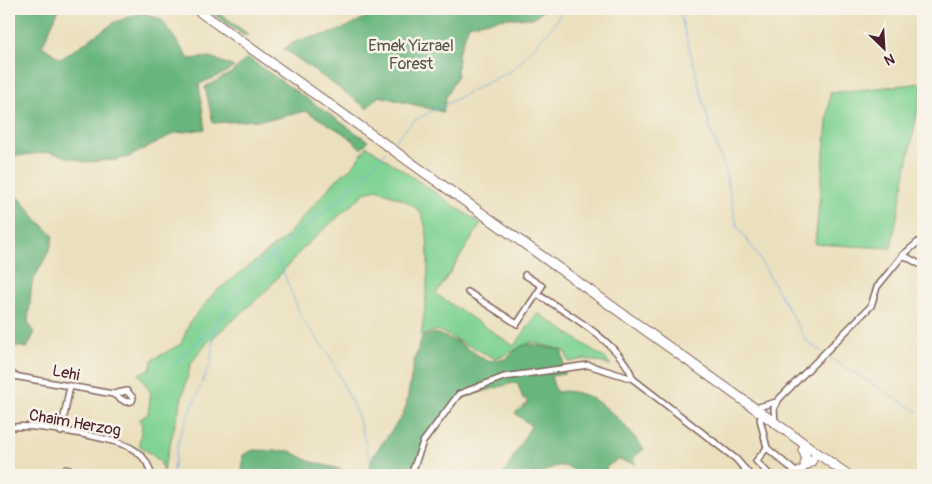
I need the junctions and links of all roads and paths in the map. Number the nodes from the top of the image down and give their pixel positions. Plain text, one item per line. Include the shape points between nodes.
1 (196, 9) edge
2 (923, 238) edge
3 (903, 255) junction
4 (923, 266) edge
5 (525, 275) dead end
6 (468, 292) dead end
7 (537, 294) junction
8 (9, 370) edge
9 (700, 370) junction
10 (12, 377) edge
11 (633, 379) junction
12 (70, 386) junction
13 (113, 394) dead end
14 (776, 402) junction
15 (754, 408) junction
16 (760, 419) junction
17 (776, 425) junction
18 (9, 428) edge
19 (61, 432) junction
20 (767, 448) junction
21 (813, 460) junction
22 (796, 474) edge
23 (54, 475) edge
24 (88, 475) edge
25 (151, 475) edge
26 (411, 475) edge
27 (750, 475) edge
28 (770, 475) edge
29 (842, 475) edge
30 (848, 475) edge

1 - 9 highway
2 - 3 street
3 - 4 street
3 - 14 street via 877,287 870,306
5 - 7 street via 542,286
6 - 7 street via 516,324
7 - 11 street via 588,327 628,366
8 - 10 street, Lehi
9 - 15 highway
9 - 16 highway
10 - 12 street, Lehi
11 - 26 street via 588,365 504,377 459,394 423,442
11 - 27 street via 736,459
12 - 13 street, Lehi
12 - 19 street
14 - 15 street
14 - 17 street via 773,413
15 - 17 highway
16 - 20 street
16 - 21 highway
17 - 21 highway
18 - 19 street, Chaim Herzog via 24,426
19 - 25 street, Chaim Herzog via 116,442 131,448 146,461
20 - 22 street
20 - 28 street via 756,461
21 - 22 street
21 - 29 highway
21 - 30 highway
23 - 24 street via 66,469

